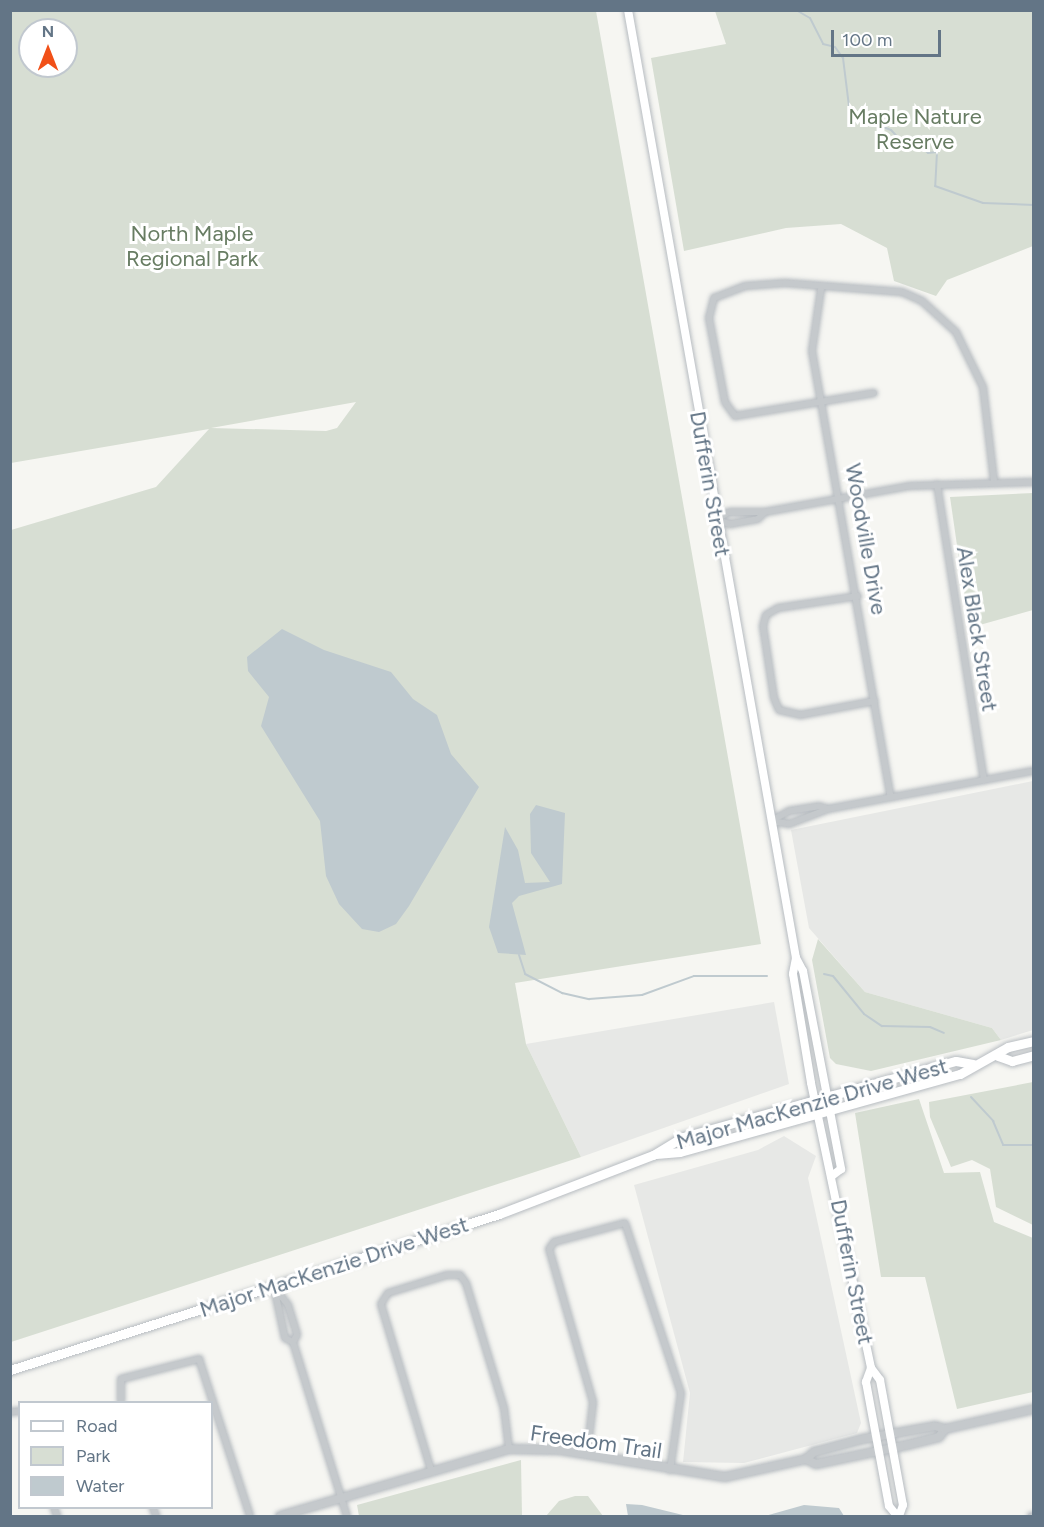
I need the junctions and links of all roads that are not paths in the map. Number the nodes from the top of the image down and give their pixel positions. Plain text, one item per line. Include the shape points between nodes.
1 (628, 10) edge
2 (821, 289) junction
3 (874, 393) dead end
4 (821, 402) junction
5 (994, 480) junction
6 (1034, 482) edge
7 (938, 484) junction
8 (841, 498) junction
9 (765, 512) junction
10 (716, 520) junction
11 (858, 596) junction
12 (875, 701) junction
13 (1034, 771) edge
14 (984, 780) junction
15 (891, 797) junction
16 (828, 810) junction
17 (771, 821) junction
18 (796, 958) junction
19 (1034, 1041) edge
20 (1034, 1055) edge
21 (998, 1056) junction
22 (973, 1064) junction
23 (827, 1096) junction
24 (814, 1100) junction
25 (830, 1109) junction
26 (817, 1113) junction
27 (654, 1155) junction
28 (833, 1175) junction
29 (274, 1287) junction
30 (293, 1342) junction
31 (871, 1368) junction
32 (10, 1370) edge
33 (121, 1401) edge
34 (213, 1401) edge
35 (213, 1402) edge
36 (1034, 1409) edge
37 (945, 1430) junction
38 (890, 1436) junction
39 (877, 1437) junction
40 (892, 1448) junction
41 (509, 1449) junction
42 (879, 1450) junction
43 (587, 1455) junction
44 (806, 1459) junction
45 (431, 1470) junction
46 (670, 1471) junction
47 (341, 1498) junction
48 (250, 1516) edge
49 (280, 1516) edge
50 (347, 1516) edge
51 (898, 1516) edge

1 - 10 main road, Dufferin Street
2 - 4 street, Woodville Drive via 812,351
2 - 4 street via 786,283 745,286 714,298 709,318 729,412 755,415
2 - 5 street via 902,292 944,315 983,387
3 - 4 street
4 - 8 street, Woodville Drive
5 - 6 street
5 - 7 street
7 - 8 street
7 - 14 street, Alex Black Street
8 - 9 street
8 - 11 street, Woodville Drive
9 - 10 street via 729,512
9 - 10 street via 758,519 733,524
10 - 17 main road, Dufferin Street
11 - 12 street, Woodville Drive
11 - 12 street via 778,608 766,615 763,626 774,698 779,710 800,714
12 - 15 street, Woodville Drive
13 - 14 street
14 - 15 street
15 - 16 street
16 - 17 street via 789,824
16 - 17 street via 819,806 789,811
17 - 18 main road, Dufferin Street
18 - 23 main road, Dufferin Street via 803,971
18 - 24 main road, Dufferin Street via 793,974
19 - 21 main road, Major MacKenzie Drive West
20 - 21 main road, Major MacKenzie Drive West via 1012,1060
21 - 22 main road, Major MacKenzie Drive West
22 - 23 main road, Major MacKenzie Drive West via 956,1061
22 - 25 main road, Major MacKenzie Drive West via 960,1074
23 - 24 main road, Major MacKenzie Drive West
23 - 25 main road, Dufferin Street
24 - 26 main road, Dufferin Street
24 - 27 main road, Major MacKenzie Drive West via 683,1137
25 - 26 main road, Major MacKenzie Drive West
25 - 28 main road, Dufferin Street via 841,1169
26 - 27 main road, Major MacKenzie Drive West via 680,1152
26 - 28 main road, Dufferin Street
27 - 29 main road, Major MacKenzie Drive West via 499,1214
28 - 31 main road, Dufferin Street
29 - 30 street via 285,1338
29 - 30 street via 288,1305 297,1335
29 - 32 main road, Major MacKenzie Drive West
30 - 47 street
31 - 38 main road, Dufferin Street via 880,1380
31 - 39 main road, Dufferin Street via 867,1382
33 - 34 street via 121,1379 199,1359
35 - 48 street
36 - 37 street
37 - 38 street, Freedom Trail via 935,1426
37 - 40 street, Freedom Trail via 939,1437
38 - 39 street, Freedom Trail
38 - 40 main road, Dufferin Street
39 - 42 main road, Dufferin Street
39 - 44 street, Freedom Trail via 814,1452
40 - 42 street, Freedom Trail
40 - 51 main road, Dufferin Street via 903,1505
41 - 43 street, Freedom Trail
41 - 45 street, Freedom Trail
41 - 45 street via 504,1408 466,1283 457,1273 447,1275 388,1293 381,1304
42 - 44 street, Freedom Trail via 816,1464
42 - 51 main road, Dufferin Street via 889,1506
43 - 46 street, Freedom Trail
43 - 46 street via 593,1402 549,1249 554,1242 625,1223 681,1393
44 - 46 street, Freedom Trail via 735,1476
45 - 47 street, Freedom Trail
47 - 49 street, Freedom Trail
47 - 50 street

